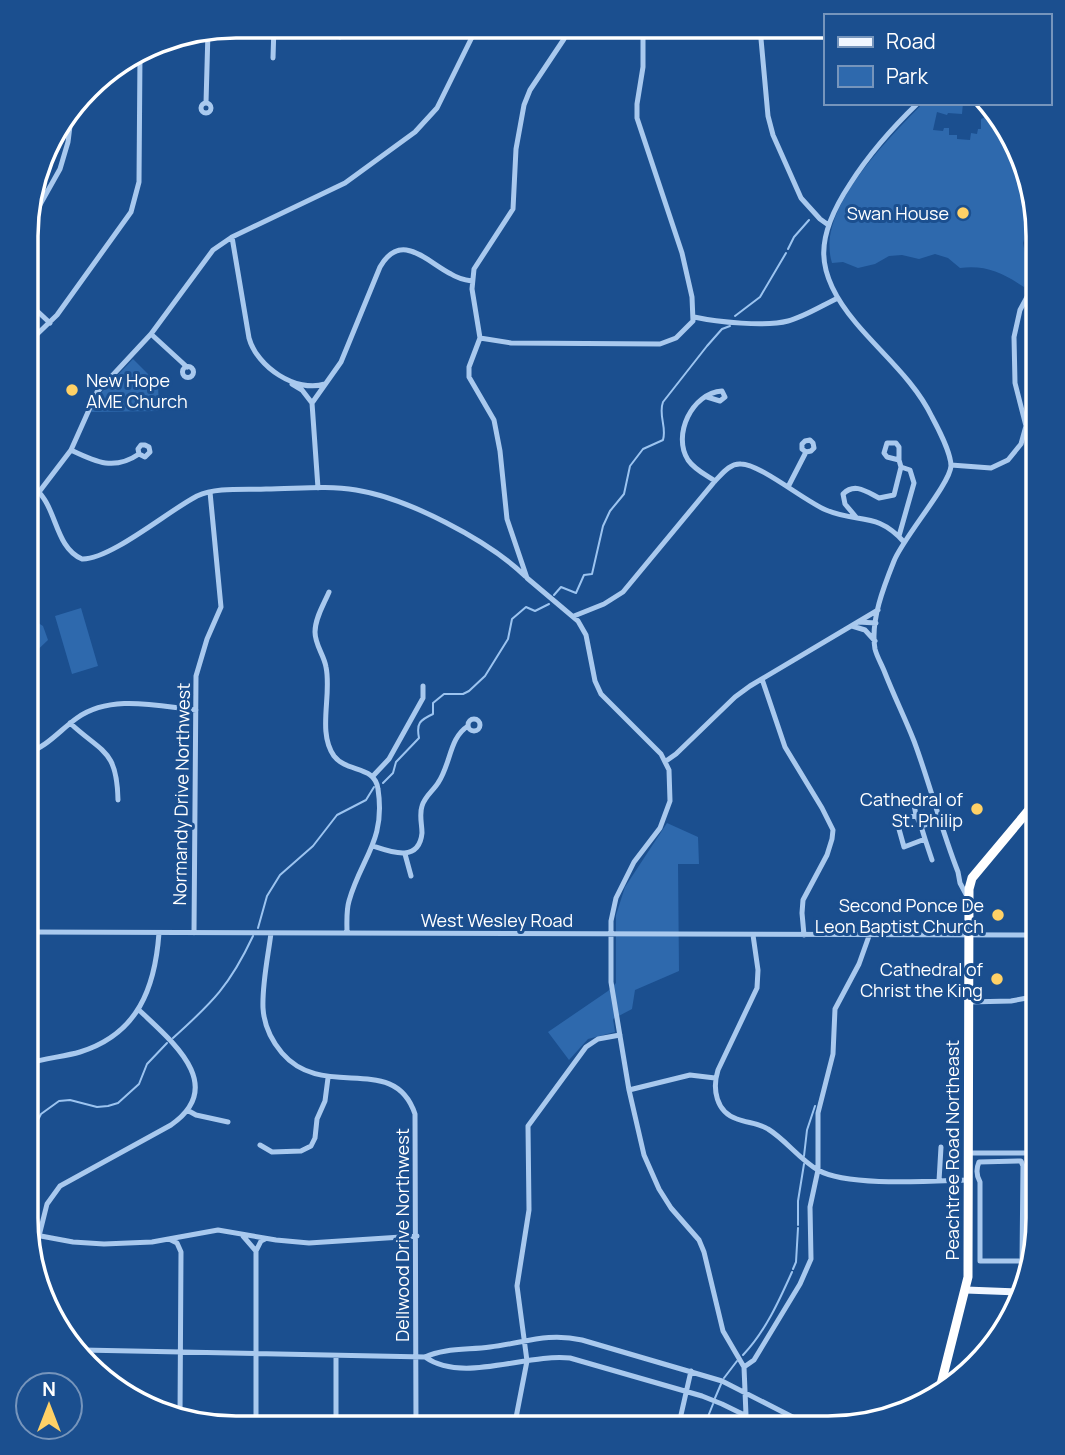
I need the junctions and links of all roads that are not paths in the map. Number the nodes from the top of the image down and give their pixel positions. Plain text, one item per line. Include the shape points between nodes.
1 (564, 38) edge
2 (643, 38) edge
3 (761, 38) edge
4 (274, 39) edge
5 (471, 39) edge
6 (207, 41) edge
7 (273, 58) dead end
8 (140, 64) edge
9 (206, 103) dead end
10 (916, 105) edge
11 (69, 131) edge
12 (41, 204) edge
13 (827, 224) junction
14 (232, 237) junction
15 (472, 281) junction
16 (838, 298) junction
17 (1026, 299) edge
18 (38, 312) edge
19 (694, 317) junction
20 (50, 323) junction
21 (38, 334) edge
22 (151, 334) junction
23 (480, 338) junction
24 (187, 367) dead end
25 (288, 381) junction
26 (325, 384) junction
27 (707, 397) dead end
28 (312, 403) junction
29 (1025, 435) joint
30 (71, 450) junction
31 (806, 452) dead end
32 (139, 454) dead end
33 (951, 465) junction
34 (715, 481) junction
35 (788, 487) junction
36 (318, 488) junction
37 (39, 492) joint
38 (210, 492) junction
39 (856, 517) junction
40 (899, 536) junction
41 (904, 542) junction
42 (527, 578) junction
43 (329, 592) dead end
44 (878, 610) junction
45 (573, 616) junction
46 (855, 624) junction
47 (876, 624) junction
48 (875, 641) junction
49 (762, 679) junction
50 (423, 687) dead end
51 (196, 710) junction
52 (70, 723) junction
53 (468, 726) dead end
54 (38, 749) edge
55 (666, 761) junction
56 (373, 776) junction
57 (118, 800) dead end
58 (913, 800) dead end
59 (916, 815) junction
60 (1026, 816) edge
61 (940, 820) junction
62 (920, 826) junction
63 (925, 839) junction
64 (373, 846) junction
65 (405, 854) junction
66 (932, 860) dead end
67 (958, 872) junction
68 (411, 876) dead end
69 (972, 878) junction
70 (968, 901) junction
71 (38, 932) edge
72 (159, 933) junction
73 (194, 933) junction
74 (271, 933) junction
75 (347, 933) junction
76 (611, 934) junction
77 (753, 935) junction
78 (804, 935) junction
79 (1026, 935) edge
80 (869, 936) junction
81 (968, 936) junction
82 (1026, 998) edge
83 (968, 1002) junction
84 (138, 1009) junction
85 (620, 1035) junction
86 (38, 1061) edge
87 (328, 1078) junction
88 (715, 1078) junction
89 (629, 1090) junction
90 (187, 1110) junction
91 (228, 1122) dead end
92 (260, 1145) dead end
93 (941, 1147) dead end
94 (968, 1153) junction
95 (1008, 1153) junction
96 (1016, 1153) junction
97 (1026, 1153) edge
98 (1007, 1161) junction
99 (1016, 1161) junction
100 (818, 1170) junction
101 (968, 1180) junction
102 (939, 1181) junction
103 (240, 1233) junction
104 (189, 1235) junction
105 (39, 1236) joint
106 (416, 1236) junction
107 (168, 1239) junction
108 (265, 1239) junction
109 (968, 1246) junction
110 (981, 1246) junction
111 (180, 1247) junction
112 (256, 1251) junction
113 (1022, 1261) edge
114 (1022, 1261) edge
115 (966, 1290) junction
116 (1012, 1292) edge
117 (525, 1340) junction
118 (89, 1350) edge
119 (180, 1352) junction
120 (256, 1354) junction
121 (336, 1356) junction
122 (416, 1357) junction
123 (425, 1357) junction
124 (527, 1361) junction
125 (744, 1367) junction
126 (691, 1371) junction
127 (947, 1377) edge
128 (744, 1390) junction
129 (687, 1392) junction
130 (180, 1408) edge
131 (746, 1415) joint
132 (256, 1416) edge
133 (336, 1416) edge
134 (416, 1416) edge
135 (516, 1416) edge
136 (681, 1416) edge
137 (792, 1416) edge

1 - 15 street via 526,100 516,149 514,207 478,261
2 - 19 street via 637,118 682,253
3 - 13 street via 772,135 801,198
4 - 7 street
5 - 14 street via 438,108 415,132 345,183
6 - 9 street
8 - 20 street via 136,201
10 - 13 street via 866,160
11 - 12 street via 64,160
13 - 16 street via 825,260
14 - 22 street via 208,255
14 - 25 street via 251,344 266,365
15 - 23 street
15 - 26 street via 450,274 415,251 390,255 380,267 341,362
16 - 19 street via 782,323
16 - 33 street via 923,401
17 - 29 street via 1014,337 1015,383
18 - 20 street
19 - 23 street via 681,335 660,344 511,343
20 - 21 street
22 - 24 street
22 - 30 street via 97,392
23 - 42 street via 469,377 494,420 507,519
25 - 26 street
25 - 28 street
26 - 28 street
27 - 34 street via 687,415 683,446 692,465
28 - 36 street
29 - 33 street via 1015,453 999,465 982,469
30 - 32 street via 107,465
30 - 37 street
31 - 35 street
33 - 41 street
34 - 35 street via 730,467 743,464
34 - 45 street via 623,592
35 - 39 street via 826,510
36 - 38 street
36 - 42 street via 365,491 421,512 474,538
37 - 38 street via 70,551 87,560 104,555
38 - 51 street, Normandy Drive Northwest via 221,607 198,666
39 - 40 street via 885,524
39 - 40 street via 843,494 860,488 879,498 894,495 900,464 910,470 914,483
40 - 41 street
41 - 44 street
42 - 45 street
43 - 56 street via 315,632 327,669 327,742 340,762
44 - 46 street
44 - 47 street
45 - 55 street via 586,635 601,694
46 - 47 street
46 - 48 street
46 - 49 street
47 - 48 street
48 - 61 street
49 - 55 street via 735,697
49 - 78 street via 785,747 832,830 827,855 803,900
50 - 56 street via 423,698 389,759
51 - 52 street via 114,704 90,710
51 - 73 street, Normandy Drive Northwest
52 - 54 street
52 - 57 street via 110,757 117,775
53 - 65 street via 456,736 448,765 423,804 419,842
55 - 76 street via 667,812 621,886
56 - 64 street via 380,810
58 - 59 street
59 - 62 street
59 - 63 street via 897,822 904,846
60 - 69 highway
61 - 62 street
61 - 67 street
62 - 63 street
63 - 66 street
64 - 65 street
64 - 75 street via 350,898
65 - 68 street
67 - 69 street
67 - 70 street
69 - 70 highway, Peachtree Road Northeast
70 - 81 highway, Peachtree Road Northeast
71 - 72 street, West Wesley Road
72 - 73 street, West Wesley Road
72 - 84 street via 154,976
73 - 74 street, West Wesley Road
74 - 75 street, West Wesley Road
74 - 87 street, Dellwood Drive Northwest via 263,1000 268,1031 292,1063
75 - 76 street, West Wesley Road
76 - 77 street, West Wesley Road
76 - 85 street via 611,982
77 - 78 street, West Wesley Road
77 - 88 street via 757,988
78 - 80 street, West Wesley Road
79 - 81 street, West Wesley Road
80 - 81 street, West Wesley Road
80 - 100 street via 835,1009 833,1054 818,1112
81 - 83 highway, Peachtree Road Northeast
82 - 83 street
83 - 94 highway, Peachtree Road Northeast
84 - 86 street via 119,1032 92,1048
84 - 90 street via 190,1064 194,1088
85 - 89 street
85 - 117 street via 598,1039 586,1047 531,1120 529,1216 517,1286
87 - 92 street via 312,1146 304,1151 272,1152
87 - 106 street, Dellwood Drive Northwest via 382,1081 399,1089 411,1103 417,1125
88 - 89 street via 690,1075
88 - 100 street via 716,1096 726,1113 768,1129
89 - 125 street via 649,1167 671,1208 702,1245 723,1331
90 - 91 street
90 - 105 street via 171,1125 60,1186 47,1204
93 - 102 street
94 - 95 street
94 - 101 highway, Peachtree Road Northeast
95 - 96 street
95 - 98 street
96 - 97 street
96 - 99 street
98 - 99 street
98 - 110 street via 979,1161
99 - 113 street via 1023,1166
100 - 102 street via 863,1180
100 - 125 street via 810,1207 808,1269 754,1360
101 - 102 street
101 - 109 highway, Peachtree Road Northeast
103 - 104 street via 218,1230
103 - 108 street
103 - 112 street
104 - 107 street
104 - 111 street
105 - 107 street via 104,1244
106 - 108 street via 321,1243
106 - 122 street, Dellwood Drive Northwest
107 - 111 street
108 - 112 street
109 - 110 street
109 - 115 highway, Peachtree Road Northeast
110 - 114 street via 980,1261
111 - 119 street
112 - 120 street
115 - 116 main road
115 - 127 highway, Peachtree Road Northeast
117 - 123 street
117 - 124 street
117 - 126 street via 573,1338
118 - 119 street
119 - 120 street
119 - 130 street
120 - 121 street
120 - 132 street
121 - 122 street
121 - 133 street
122 - 123 street
122 - 134 street, Dellwood Drive Northwest
123 - 124 street via 433,1363 466,1367
124 - 129 street via 570,1358
124 - 135 street
125 - 128 street
126 - 128 street
126 - 129 street
128 - 131 street
128 - 137 street
129 - 131 street
129 - 136 street

